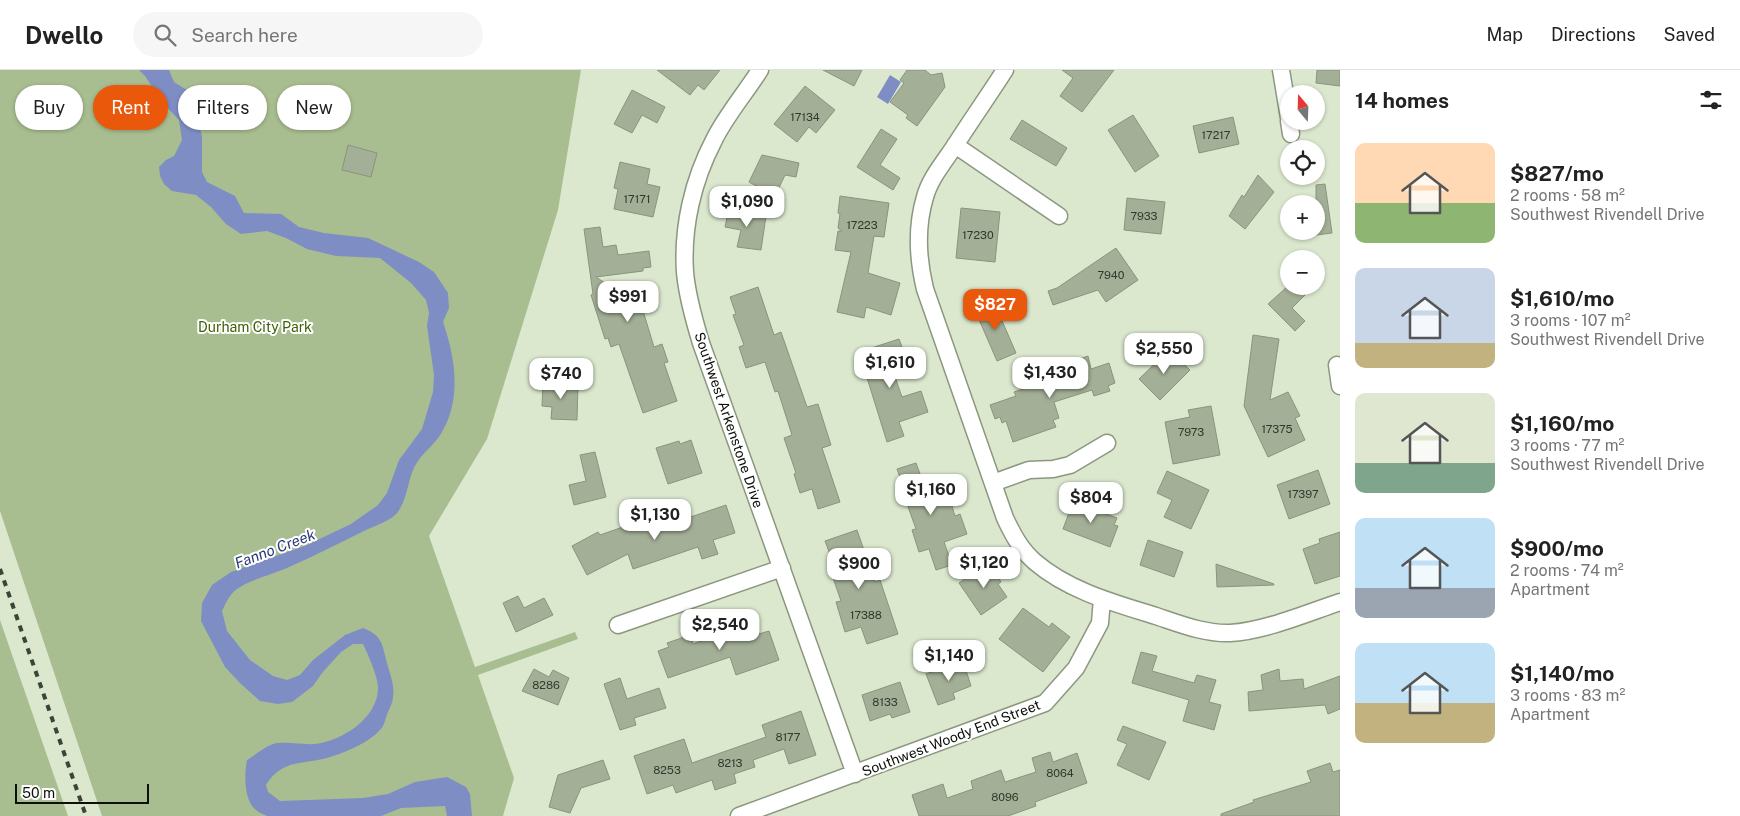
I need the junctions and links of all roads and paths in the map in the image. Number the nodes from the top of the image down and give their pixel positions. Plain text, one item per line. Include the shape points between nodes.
1 (760, 70) edge
2 (1005, 70) edge
3 (1281, 70) edge
4 (1284, 85) edge
5 (955, 145) junction
6 (1059, 216) dead end
7 (1336, 365) dead end
8 (1340, 386) edge
9 (1107, 443) dead end
10 (993, 483) junction
11 (782, 568) junction
12 (1102, 598) junction
13 (1340, 602) edge
14 (618, 625) dead end
15 (855, 774) junction
16 (739, 816) edge

1 - 11 street, Southwest Arkenstone Drive via 714,139 693,188 685,272 701,343
2 - 5 street
3 - 4 street
5 - 6 street
5 - 10 street via 925,195 921,213 921,272
7 - 8 street
9 - 10 street via 1070,465 1029,470
10 - 12 street via 1005,518 1025,552 1057,577
11 - 14 street
11 - 15 street, Southwest Arkenstone Drive
12 - 13 street via 1193,628 1230,633 1259,628
12 - 15 street, Southwest Woody End Street via 1100,623 1076,668 1045,703
15 - 16 street, Southwest Woody End Street

